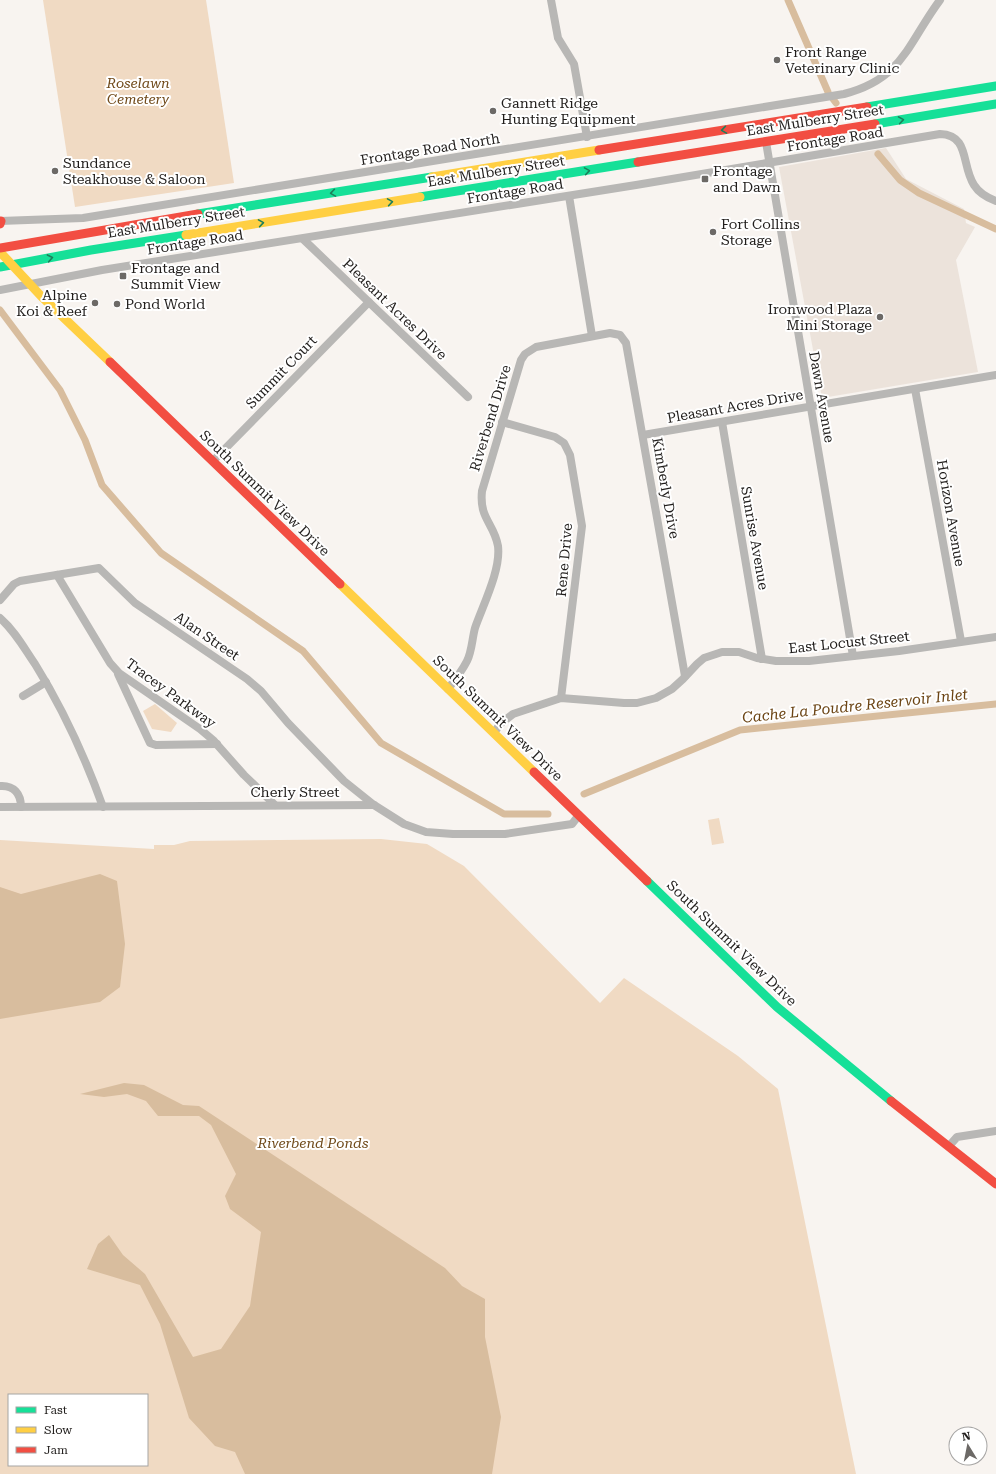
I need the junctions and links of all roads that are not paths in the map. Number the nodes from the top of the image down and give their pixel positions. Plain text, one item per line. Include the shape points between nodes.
1 (551, 0) edge
2 (940, 0) edge
3 (996, 79) edge
4 (996, 86) edge
5 (932, 97) junction
6 (996, 104) edge
7 (760, 108) junction
8 (763, 124) junction
9 (587, 137) junction
10 (766, 142) junction
11 (769, 163) junction
12 (568, 196) junction
13 (996, 201) edge
14 (0, 222) edge
15 (303, 239) junction
16 (0, 248) edge
17 (0, 252) edge
18 (12, 265) junction
19 (0, 268) edge
20 (30, 283) junction
21 (0, 290) edge
22 (369, 302) junction
23 (592, 336) junction
24 (996, 375) edge
25 (915, 389) junction
26 (468, 398) dead end
27 (811, 406) junction
28 (502, 422) junction
29 (722, 422) junction
30 (643, 435) junction
31 (212, 461) junction
32 (57, 575) junction
33 (0, 600) edge
34 (0, 618) edge
35 (996, 637) edge
36 (961, 641) junction
37 (853, 656) junction
38 (762, 659) junction
39 (110, 663) junction
40 (685, 676) junction
41 (46, 682) junction
42 (448, 689) junction
43 (23, 696) dead end
44 (561, 698) junction
45 (494, 733) junction
46 (217, 744) junction
47 (0, 786) edge
48 (374, 805) junction
49 (275, 806) junction
50 (0, 807) edge
51 (21, 807) junction
52 (103, 807) junction
53 (579, 815) junction
54 (996, 1131) edge
55 (949, 1146) junction
56 (996, 1184) edge

1 - 9 street via 558,38 574,64
2 - 7 street, Frontage Road North via 896,66 870,86 844,94
3 - 5 main road via 960,85
4 - 5 main road, East Mulberry Street
5 - 8 main road, East Mulberry Street
10 -> 6 main road, East Mulberry Street
7 - 8 street
7 - 9 street, Frontage Road North
8 -> 16 main road, East Mulberry Street
9 - 14 street, Frontage Road North via 83,218
10 - 11 street, Dawn Avenue
18 -> 10 main road, East Mulberry Street
11 - 12 street, Frontage Road
11 - 13 street, Frontage Road via 949,135 962,146 973,184 987,197
11 - 27 street, Dawn Avenue
12 - 15 street, Frontage Road
12 - 23 street
15 - 20 street, Frontage Road
15 - 22 street, Pleasant Acres Drive
17 - 18 main road, South Summit View Drive
18 - 19 main road, East Mulberry Street
18 - 20 main road, South Summit View Drive
20 - 21 street, Frontage Road
20 - 31 main road, South Summit View Drive
22 - 26 street, Pleasant Acres Drive
22 - 31 street, Summit Court
23 - 28 street, Riverbend Drive via 536,347 525,354
23 - 30 street, Kimberly Drive via 615,333 626,343
24 - 25 street, Pleasant Acres Drive
25 - 27 street, Pleasant Acres Drive
25 - 36 street, Horizon Avenue
27 - 29 street, Pleasant Acres Drive
27 - 37 street, Dawn Avenue
28 - 42 street, Riverbend Drive via 481,500 483,513 498,546 498,562 474,630 467,660
28 - 44 street, Rene Drive via 555,437 564,443 570,455 582,526
29 - 30 street, Pleasant Acres Drive
29 - 38 street, Sunrise Avenue
30 - 40 street, Kimberly Drive
31 - 42 main road, South Summit View Drive
32 - 33 street, Alan Street via 20,581
32 - 39 street, Tracey Parkway
32 - 48 street, Alan Street via 99,568 135,603 261,691 344,781
34 - 41 street via 20,640
35 - 36 street, East Locust Street
36 - 37 street, East Locust Street
37 - 38 street, East Locust Street via 793,662
38 - 40 street, East Locust Street via 739,652 722,652 704,658
39 - 46 street, Tracey Parkway via 129,681 200,729
39 - 46 street, Tracey Parkway via 122,682 150,743
40 - 44 street, East Locust Street via 672,689 648,701 624,703
41 - 43 street
41 - 52 street via 69,725
42 - 45 main road, South Summit View Drive
44 - 45 street, East Locust Street via 514,714 500,724
45 - 53 main road, South Summit View Drive
46 - 49 street, Tracey Parkway
47 - 51 street via 15,790 21,799
48 - 49 street, Cherly Street
48 - 53 street via 404,824 426,832 453,834 505,834 539,829 572,824
49 - 52 street, Cherly Street
50 - 51 street, Cherly Street
51 - 52 street, Cherly Street
53 - 55 main road, South Summit View Drive via 778,1007
54 - 55 street via 957,1137
55 - 56 main road, South Summit View Drive

